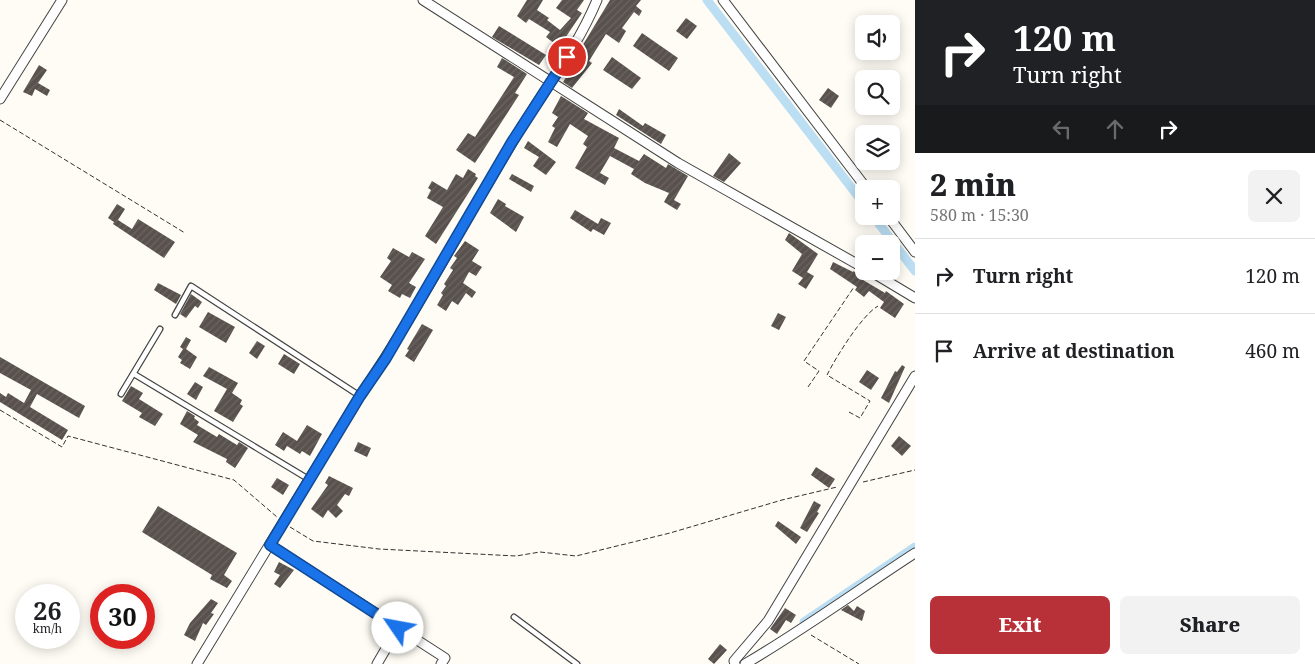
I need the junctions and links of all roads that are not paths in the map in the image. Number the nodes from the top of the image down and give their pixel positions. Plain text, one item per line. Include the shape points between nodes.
1 (62, 0) edge
2 (423, 0) edge
3 (597, 0) edge
4 (723, 0) edge
5 (552, 81) junction
6 (0, 99) edge
7 (859, 180) edge
8 (895, 225) edge
9 (915, 252) edge
10 (855, 263) edge
11 (885, 280) edge
12 (915, 298) edge
13 (175, 315) dead end
14 (160, 329) dead end
15 (134, 374) junction
16 (915, 376) edge
17 (121, 394) dead end
18 (360, 396) junction
19 (310, 480) junction
20 (270, 545) junction
21 (915, 553) edge
22 (514, 617) dead end
23 (398, 628) junction
24 (732, 663) edge
25 (198, 664) edge
26 (377, 664) edge
27 (441, 664) edge
28 (577, 664) edge
29 (745, 664) edge

1 - 6 street
2 - 5 street
3 - 5 street via 575,45
4 - 7 street
5 - 10 street via 678,163
5 - 18 street
8 - 9 street
11 - 12 street
13 - 18 lane via 191,286
14 - 15 lane
15 - 17 lane
15 - 19 lane
16 - 24 street via 768,621
18 - 19 street
19 - 20 street
20 - 23 street
20 - 25 street
21 - 29 street via 803,630
22 - 28 lane
23 - 26 street
23 - 27 street via 445,658

